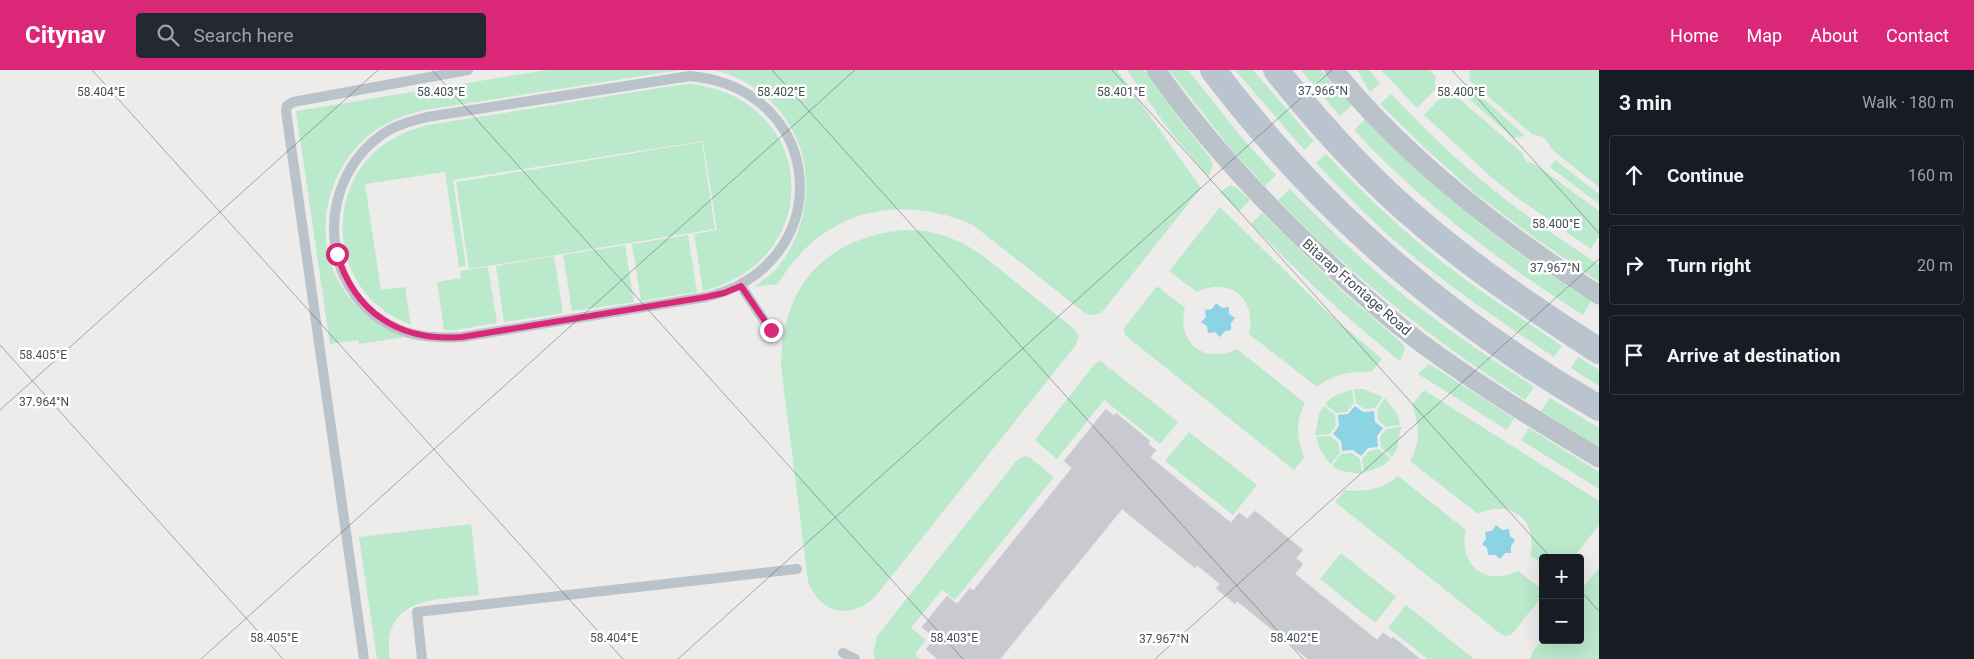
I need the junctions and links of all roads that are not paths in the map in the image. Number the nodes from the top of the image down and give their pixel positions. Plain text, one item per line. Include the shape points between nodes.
1 (468, 70) edge
2 (1156, 70) edge
3 (1213, 70) edge
4 (1276, 70) edge
5 (1334, 70) edge
6 (741, 286) junction
7 (1599, 294) edge
8 (771, 330) dead end
9 (1599, 351) edge
10 (1599, 408) edge
11 (1599, 458) edge
12 (797, 569) dead end
13 (843, 653) dead end
14 (364, 659) edge
15 (422, 659) edge
16 (855, 659) edge

1 - 14 lane via 293,102 286,111
2 - 11 street, Bitarap Frontage Road via 1232,168 1350,284 1421,343
3 - 10 main road via 1297,170 1376,248 1466,322
4 - 9 main road via 1350,156 1420,222 1525,303
5 - 7 street via 1427,166 1513,235
6 - 6 lane via 724,293 686,300 462,337 425,337 408,332 376,314 351,287 342,271 334,236 337,199 343,182 363,151 392,129 410,122 671,78 708,78 742,90 758,100 782,127 797,161 799,197 790,233 770,263
6 - 8 lane
12 - 15 lane via 417,612
13 - 16 lane

